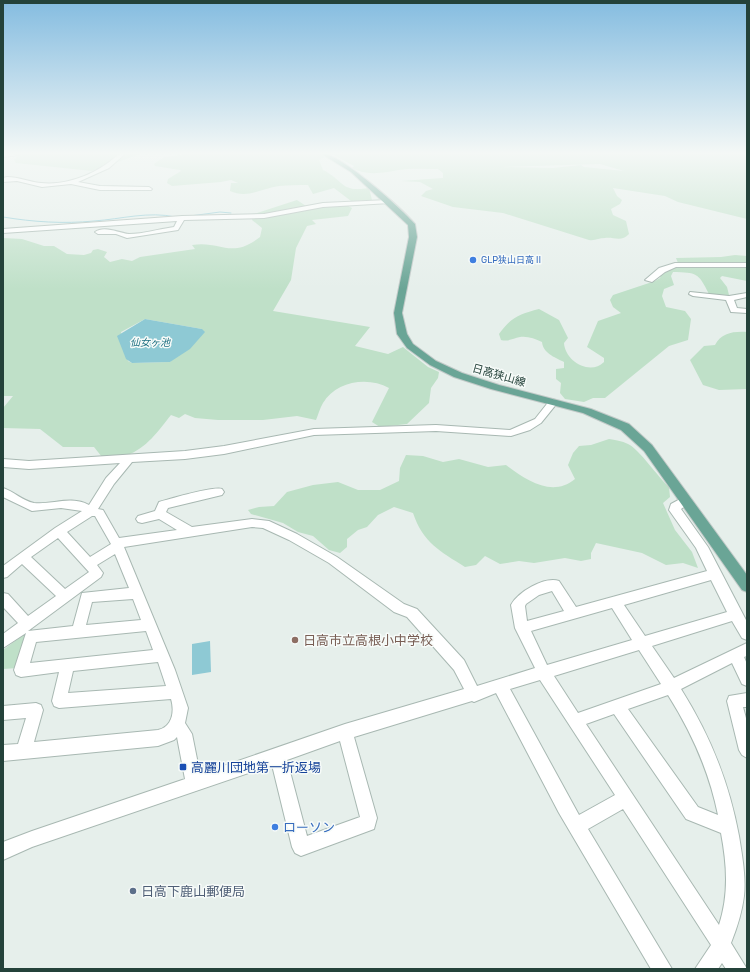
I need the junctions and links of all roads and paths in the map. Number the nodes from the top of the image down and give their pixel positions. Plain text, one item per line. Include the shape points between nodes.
1 (384, 198) edge
2 (388, 202) junction
3 (182, 218) junction
4 (72, 226) junction
5 (3, 231) edge
6 (747, 265) edge
7 (649, 280) dead end
8 (693, 294) dead end
9 (729, 298) junction
10 (747, 298) edge
11 (747, 312) edge
12 (553, 402) junction
13 (129, 459) junction
14 (3, 463) edge
15 (3, 492) edge
16 (218, 492) dead end
17 (686, 501) junction
18 (91, 511) junction
19 (160, 514) junction
20 (142, 519) dead end
21 (59, 531) junction
22 (190, 532) junction
23 (118, 545) junction
24 (22, 557) junction
25 (89, 564) junction
26 (5, 570) edge
27 (714, 574) junction
28 (747, 586) edge
29 (137, 593) junction
30 (65, 596) junction
31 (3, 598) edge
32 (616, 603) junction
33 (573, 614) junction
34 (735, 615) junction
35 (27, 624) junction
36 (149, 625) junction
37 (522, 628) junction
38 (78, 631) junction
39 (747, 634) edge
40 (3, 642) edge
41 (642, 644) junction
42 (741, 652) edge
43 (162, 655) junction
44 (68, 664) junction
45 (544, 673) junction
46 (747, 679) edge
47 (500, 686) junction
48 (671, 687) junction
49 (175, 692) junction
50 (474, 695) junction
51 (747, 700) edge
52 (618, 707) junction
53 (3, 713) edge
54 (575, 721) junction
55 (177, 725) junction
56 (345, 732) junction
57 (747, 750) edge
58 (24, 751) junction
59 (3, 753) edge
60 (278, 756) junction
61 (194, 784) junction
62 (626, 798) junction
63 (577, 826) junction
64 (729, 828) junction
65 (3, 851) edge
66 (721, 944) junction
67 (662, 969) edge
68 (705, 969) edge
69 (737, 969) edge

1 - 2 main road, 日高狭山線
2 - 3 street via 323,204 264,216
2 - 12 main road, 日高狭山線 via 408,220 412,229 398,313 402,334 410,346 433,363 458,375
3 - 4 street
3 - 4 street via 178,229 127,236 117,232 93,232
4 - 5 street
6 - 7 street via 675,265 662,270
8 - 9 street
9 - 10 street
9 - 11 street via 734,310
12 - 13 street via 538,421 511,433 436,428 314,432 185,456
12 - 17 main road, 日高狭山線 via 587,411 625,427 648,448
13 - 14 street via 29,465
13 - 18 street via 110,481
15 - 18 street via 32,507 61,504 82,506
16 - 19 street via 163,505
17 - 27 street via 675,507 675,510 706,556
17 - 28 main road, 日高狭山線
18 - 21 street
18 - 23 street via 99,512
19 - 20 street
19 - 22 street
21 - 24 street
21 - 25 street
22 - 23 street
22 - 50 street via 265,524 294,537 333,560 399,608 412,613 460,665
23 - 25 street
23 - 29 street
24 - 26 street
24 - 30 street
25 - 30 street via 97,573
27 - 32 street
27 - 34 street
29 - 36 street
29 - 38 street via 87,597
30 - 35 street
31 - 35 street
32 - 33 street
32 - 41 street
33 - 37 street
33 - 37 street via 555,585 524,597 518,605
34 - 39 street
34 - 41 street
35 - 40 street
36 - 38 street
36 - 43 street
37 - 45 street
38 - 44 street via 31,636 21,670
41 - 45 street
41 - 48 street
42 - 46 street
42 - 48 street
43 - 44 street
43 - 49 street
44 - 49 street via 59,701
45 - 47 street
45 - 54 street
47 - 50 street
47 - 63 street
48 - 52 street
48 - 64 street via 700,737 719,784
49 - 55 street via 181,708
50 - 56 street
51 - 57 street via 734,701
52 - 54 street
52 - 64 street via 692,814
53 - 58 street via 36,710
54 - 62 street
55 - 58 street via 169,735 158,738
55 - 61 street via 184,734
56 - 60 street
56 - 60 street via 369,818 368,824 301,847
58 - 59 street
60 - 61 street
61 - 65 street
62 - 63 street
62 - 66 street
63 - 67 street
64 - 66 street via 736,895
66 - 68 street
66 - 69 street

